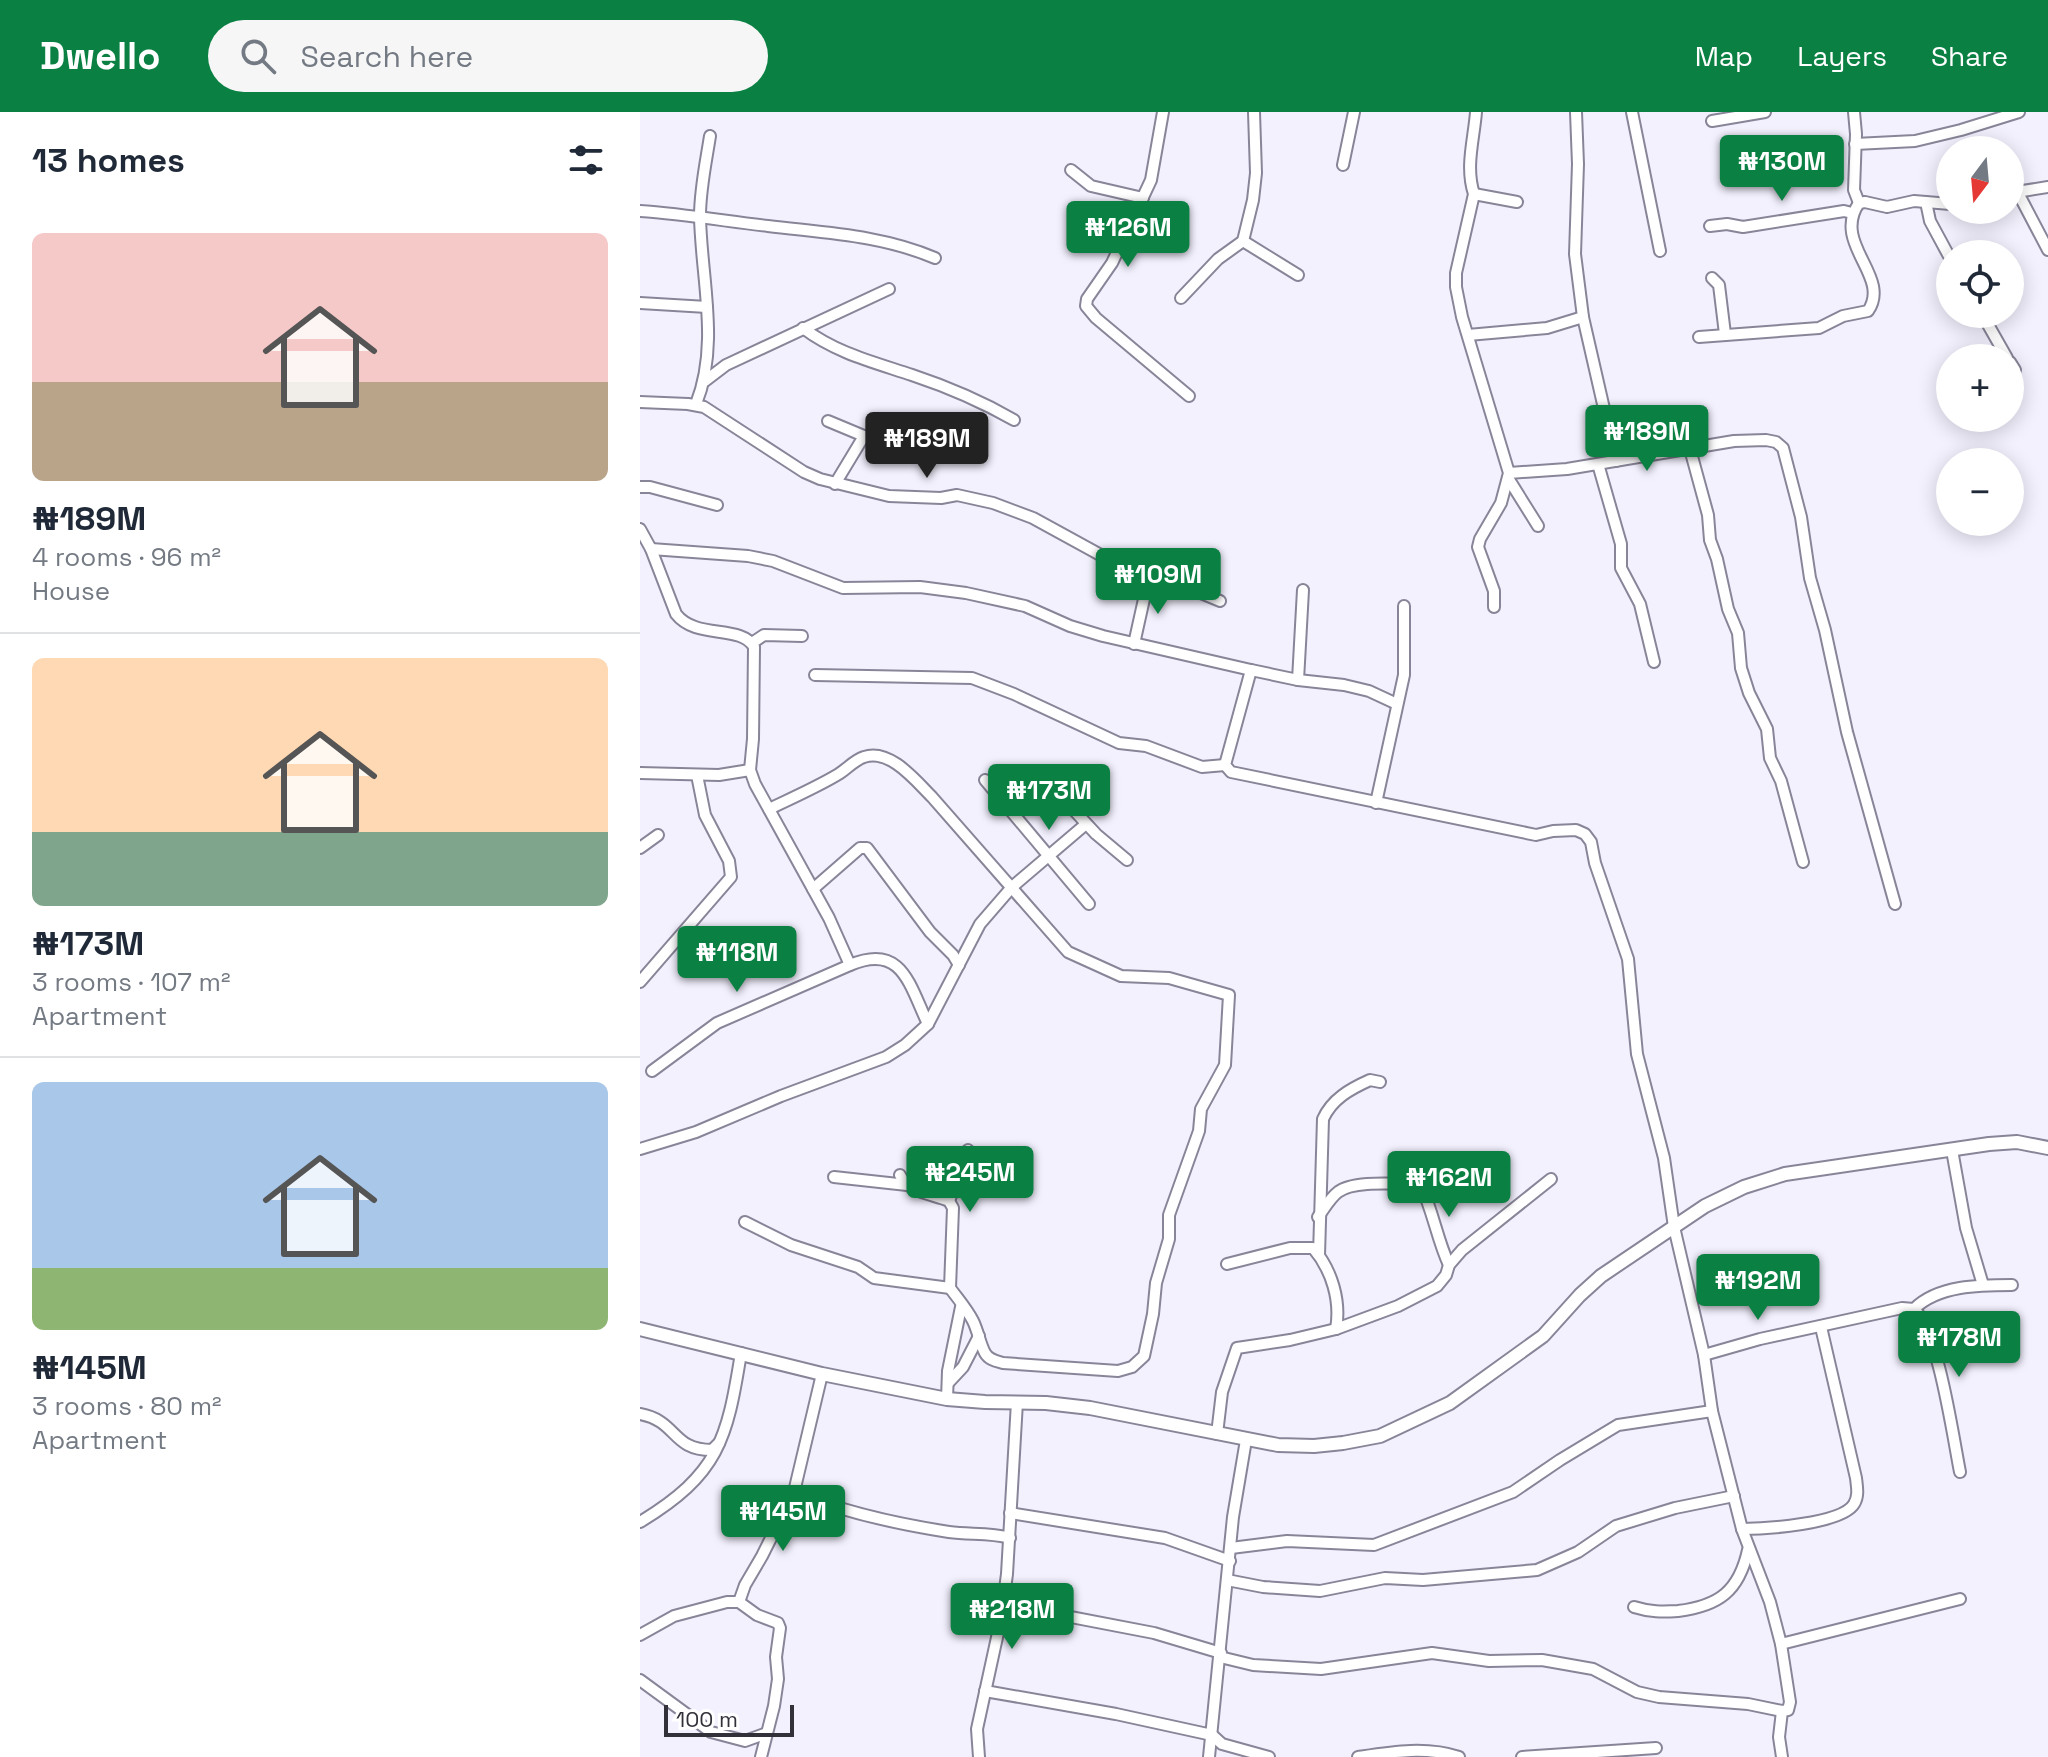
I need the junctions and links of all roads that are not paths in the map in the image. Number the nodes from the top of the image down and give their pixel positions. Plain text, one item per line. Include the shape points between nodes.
1 (1163, 112) edge
2 (1254, 112) edge
3 (1354, 112) edge
4 (1476, 112) edge
5 (1576, 112) edge
6 (1632, 112) edge
7 (1765, 112) edge
8 (1854, 112) edge
9 (2016, 112) edge
10 (1712, 121) dead end
11 (710, 136) dead end
12 (1855, 144) junction
13 (1343, 165) dead end
14 (1071, 170) dead end
15 (2048, 187) edge
16 (2024, 191) edge
17 (1474, 194) junction
18 (1143, 198) junction
19 (1517, 202) dead end
20 (1926, 202) junction
21 (1936, 203) edge
22 (1856, 208) junction
23 (2024, 209) edge
24 (640, 211) edge
25 (700, 220) junction
26 (1710, 226) dead end
27 (1940, 240) edge
28 (1243, 241) junction
29 (2048, 250) edge
30 (1660, 251) dead end
31 (935, 258) dead end
32 (1298, 275) dead end
33 (1712, 278) dead end
34 (889, 289) dead end
35 (1181, 298) dead end
36 (640, 303) edge
37 (707, 307) junction
38 (1583, 317) junction
39 (803, 328) junction
40 (1725, 334) junction
41 (1468, 335) junction
42 (1699, 337) dead end
43 (705, 381) junction
44 (1189, 396) dead end
45 (640, 402) edge
46 (696, 404) junction
47 (1014, 420) dead end
48 (828, 421) dead end
49 (864, 436) junction
50 (1690, 449) junction
51 (910, 450) dead end
52 (1616, 461) junction
53 (1598, 464) junction
54 (1508, 476) junction
55 (835, 484) junction
56 (640, 487) edge
57 (717, 505) dead end
58 (1538, 526) dead end
59 (640, 529) edge
60 (651, 549) junction
61 (1148, 581) junction
62 (1303, 590) dead end
63 (1220, 601) dead end
64 (1404, 606) dead end
65 (1494, 607) dead end
66 (802, 636) dead end
67 (752, 643) junction
68 (1134, 644) junction
69 (1654, 662) dead end
70 (1251, 670) junction
71 (815, 675) dead end
72 (1298, 680) junction
73 (1397, 704) junction
74 (1225, 765) junction
75 (750, 770) junction
76 (640, 773) edge
77 (697, 775) junction
78 (985, 780) dead end
79 (1059, 794) dead end
80 (1376, 803) junction
81 (769, 809) junction
82 (1086, 824) junction
83 (658, 835) dead end
84 (640, 848) edge
85 (1049, 858) junction
86 (1127, 860) dead end
87 (1803, 862) dead end
88 (1012, 887) junction
89 (813, 889) junction
90 (1089, 904) dead end
91 (1895, 904) dead end
92 (850, 965) junction
93 (959, 965) junction
94 (640, 982) edge
95 (928, 1024) junction
96 (652, 1071) dead end
97 (1380, 1082) dead end
98 (2048, 1148) edge
99 (640, 1149) edge
100 (968, 1150) dead end
101 (1952, 1150) junction
102 (900, 1175) dead end
103 (834, 1177) dead end
104 (1551, 1179) dead end
105 (909, 1185) junction
106 (949, 1201) junction
107 (1318, 1217) junction
108 (745, 1222) dead end
109 (1674, 1227) junction
110 (1319, 1255) junction
111 (1227, 1264) dead end
112 (1449, 1265) junction
113 (1983, 1285) junction
114 (2012, 1285) dead end
115 (950, 1288) junction
116 (961, 1307) junction
117 (1914, 1309) junction
118 (1821, 1327) junction
119 (640, 1329) edge
120 (1336, 1329) junction
121 (979, 1336) junction
122 (741, 1353) junction
123 (1704, 1355) junction
124 (822, 1374) junction
125 (949, 1382) junction
126 (947, 1399) junction
127 (1017, 1402) junction
128 (1712, 1411) junction
129 (640, 1414) edge
130 (1217, 1434) junction
131 (1246, 1440) junction
132 (720, 1442) junction
133 (1960, 1472) dead end
134 (794, 1492) junction
135 (1734, 1496) junction
136 (1010, 1513) junction
137 (640, 1522) edge
138 (1742, 1529) junction
139 (1010, 1538) junction
140 (1231, 1548) junction
141 (1748, 1550) junction
142 (1230, 1561) junction
143 (1227, 1580) junction
144 (1960, 1599) dead end
145 (739, 1602) junction
146 (1003, 1604) junction
147 (1634, 1607) dead end
148 (640, 1635) edge
149 (1781, 1644) junction
150 (1220, 1655) junction
151 (640, 1680) edge
152 (985, 1691) junction
153 (1782, 1711) junction
154 (767, 1733) junction
155 (1212, 1735) junction
156 (1656, 1748) dead end
157 (761, 1757) edge
158 (979, 1757) edge
159 (1209, 1757) edge
160 (1269, 1757) edge
161 (1358, 1757) edge
162 (1459, 1757) edge
163 (1522, 1757) edge
164 (1782, 1757) edge

1 - 18 street via 1155,167
2 - 28 street via 1255,186
3 - 13 street
4 - 17 street via 1470,159
5 - 38 street via 1575,244
6 - 30 street
7 - 10 street
8 - 12 street
9 - 12 street via 1915,141
11 - 25 street
12 - 22 street
14 - 18 street via 1091,186
15 - 16 street
17 - 19 street
17 - 41 street via 1456,273
18 - 44 street via 1086,306
20 - 21 street
20 - 22 street
20 - 27 street
22 - 26 street via 1743,227
22 - 40 street via 1852,239 1875,290 1868,311 1819,328
23 - 29 street
24 - 25 street
25 - 31 street via 887,241
25 - 37 street
28 - 32 street
28 - 35 street
33 - 40 street via 1719,285
34 - 39 street
36 - 37 street
37 - 43 street
38 - 41 street via 1547,328
38 - 52 street
39 - 43 street via 726,365
39 - 47 street via 848,354 975,398
40 - 42 street
41 - 54 street
43 - 46 street
45 - 46 street
46 - 55 street via 804,472
48 - 49 street
49 - 51 street
49 - 55 street
50 - 52 street
50 - 87 street via 1738,633 1741,668 1767,729 1770,758
50 - 91 street via 1766,440 1783,448 1847,732
52 - 53 street
53 - 54 street
53 - 69 street via 1621,544 1621,568 1640,604
54 - 58 street
54 - 65 street via 1501,503 1478,547 1494,591
55 - 61 street via 889,496 957,495 993,503 1033,518
56 - 57 street
59 - 60 street
60 - 67 street via 682,622
60 - 68 street via 773,561 843,588 920,587 966,593 1025,606 1070,626
61 - 63 street
61 - 68 street
62 - 72 street
64 - 73 street via 1405,664
66 - 67 street via 764,635
67 - 75 street
68 - 70 street
70 - 72 street
70 - 74 street
71 - 74 street via 972,678 1119,743 1146,746 1202,767
72 - 73 street via 1356,688
73 - 80 street
74 - 80 street via 1245,777
75 - 77 street
75 - 81 street
76 - 77 street
77 - 94 street via 705,815 729,861 731,877
78 - 85 street
79 - 82 street
80 - 109 street via 1536,835 1576,830 1591,842 1628,959 1637,1054 1664,1158
81 - 88 street via 861,757 879,757 908,773
81 - 89 street
82 - 85 street
82 - 86 street
83 - 84 street
85 - 88 street
85 - 90 street
88 - 93 street via 975,930
88 - 121 street via 1068,952 1121,976 1169,978 1225,992 1230,1000 1225,1065 1201,1109 1199,1131 1169,1215 1169,1239 1139,1363 1118,1371 1003,1363 986,1354
89 - 92 street
89 - 93 street via 860,848 867,848
92 - 95 street via 880,957 896,964
92 - 96 street via 717,1023
93 - 95 street
95 - 99 street via 886,1057
97 - 107 street via 1370,1080 1327,1110
98 - 101 street via 2017,1142
100 - 106 street
101 - 109 street via 1762,1180
101 - 113 street
102 - 105 street
103 - 105 street
104 - 112 street
105 - 106 street
106 - 115 street
107 - 110 street
107 - 112 street via 1343,1188 1421,1186
108 - 115 street via 874,1278
109 - 123 street
109 - 131 street via 1601,1276 1511,1361 1415,1421 1380,1436 1329,1445
110 - 111 street via 1304,1246
110 - 120 street via 1337,1297
112 - 120 street via 1437,1286
113 - 114 street
113 - 117 street via 1951,1291
115 - 116 street
116 - 121 street
116 - 125 street
117 - 118 street
117 - 133 street via 1930,1339
118 - 123 street
118 - 138 street via 1856,1478 1856,1501 1840,1514 1805,1523
119 - 122 street
120 - 130 street via 1237,1348 1222,1392
121 - 125 street
122 - 124 street
122 - 132 street
123 - 128 street
124 - 126 street
124 - 134 street
125 - 126 street
126 - 127 street
127 - 130 street via 1090,1408
127 - 136 street
128 - 135 street
128 - 140 street via 1618,1425 1513,1492 1374,1545 1287,1541
129 - 132 street via 669,1427 691,1448 712,1450
130 - 131 street
131 - 140 street
132 - 137 street via 695,1482
134 - 139 street via 854,1513
134 - 145 street
135 - 138 street
135 - 143 street via 1616,1526 1578,1552 1537,1570 1385,1578 1320,1591
136 - 139 street
136 - 142 street via 1165,1538
138 - 141 street
139 - 146 street
140 - 142 street
141 - 147 street via 1744,1570 1722,1598 1686,1610 1652,1613
141 - 149 street via 1768,1593
142 - 143 street
143 - 150 street
144 - 149 street
145 - 148 street via 674,1616
145 - 154 street via 780,1628 778,1679
146 - 150 street via 1154,1633
146 - 152 street
149 - 153 street via 1790,1702
150 - 153 street via 1253,1665 1321,1669 1432,1653 1489,1661 1542,1660 1593,1669 1659,1697
150 - 155 street
151 - 154 street via 711,1732 745,1741
152 - 155 street
152 - 158 street via 977,1729
153 - 164 street
154 - 157 street
155 - 159 street
155 - 160 street via 1222,1744
156 - 163 street
161 - 162 street via 1431,1751

